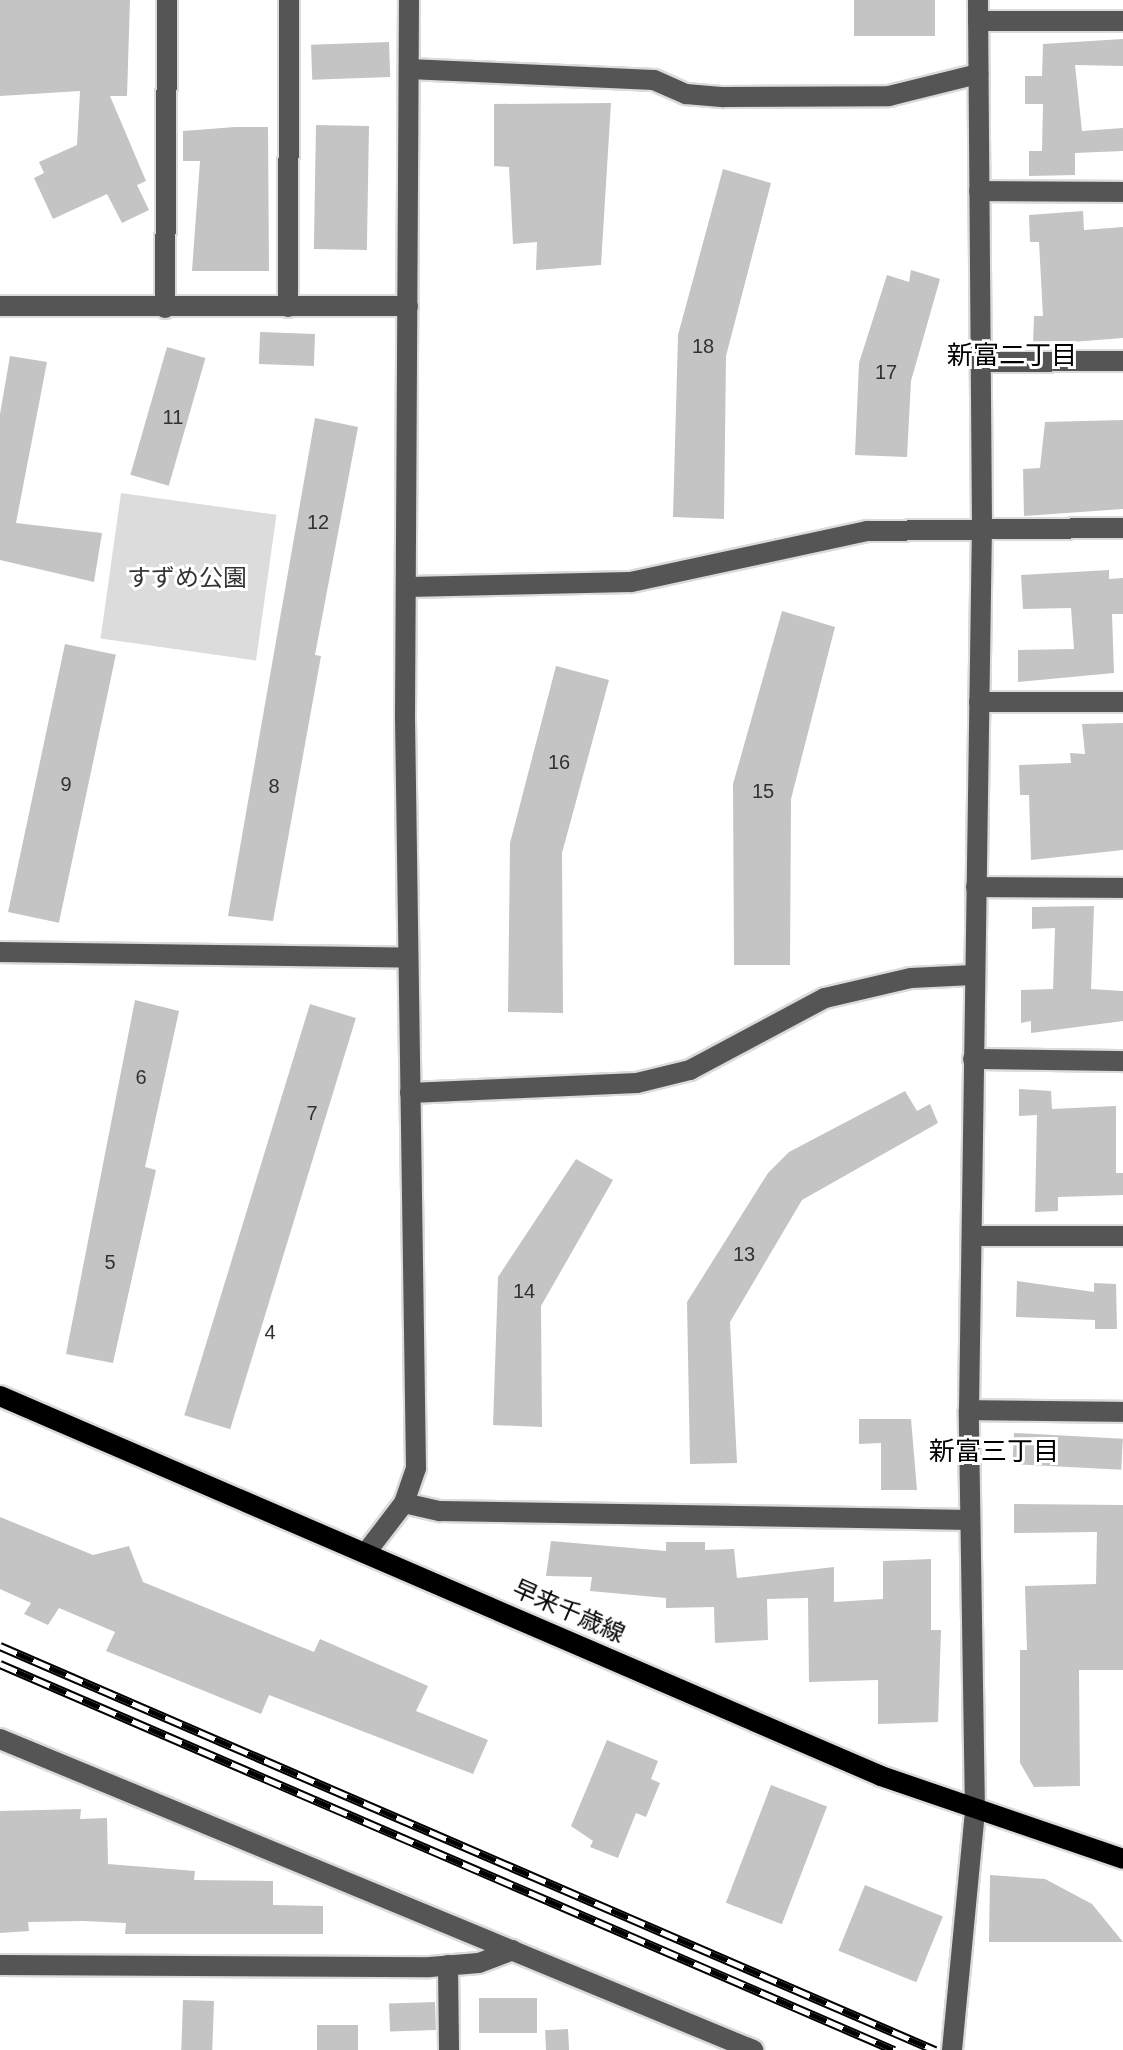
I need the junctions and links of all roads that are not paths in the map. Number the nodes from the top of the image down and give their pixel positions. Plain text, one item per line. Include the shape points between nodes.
1 (167, 0) edge
2 (289, 0) edge
3 (409, 0) edge
4 (978, 0) edge
5 (978, 21) junction
6 (1123, 21) edge
7 (409, 69) junction
8 (978, 74) junction
9 (979, 191) junction
10 (1123, 192) edge
11 (0, 306) edge
12 (408, 306) junction
13 (288, 307) junction
14 (165, 308) junction
15 (1123, 361) edge
16 (981, 362) junction
17 (982, 526) junction
18 (1123, 528) edge
19 (407, 587) junction
20 (979, 702) junction
21 (1123, 702) edge
22 (976, 887) junction
23 (1123, 888) edge
24 (0, 952) edge
25 (408, 958) junction
26 (973, 975) junction
27 (973, 1059) junction
28 (1123, 1061) edge
29 (410, 1093) junction
30 (972, 1236) junction
31 (1123, 1236) edge
32 (0, 1396) edge
33 (969, 1410) junction
34 (1123, 1412) edge
35 (404, 1503) junction
36 (970, 1520) junction
37 (368, 1550) junction
38 (0, 1739) edge
39 (975, 1812) junction
40 (1123, 1859) edge
41 (513, 1950) junction
42 (0, 1965) edge
43 (448, 1965) junction
44 (449, 2050) edge
45 (753, 2050) edge
46 (952, 2050) edge

1 - 14 street
2 - 13 street
3 - 7 street
4 - 5 street
5 - 6 street
5 - 8 street
7 - 8 street via 654,80 724,97 889,96
7 - 12 street
8 - 9 street
9 - 10 street
9 - 16 street
11 - 14 street
12 - 13 street
12 - 19 street
13 - 14 street
15 - 16 street
16 - 17 street
17 - 18 street
17 - 19 street via 813,539 631,582
17 - 20 street
19 - 25 street
20 - 21 street
20 - 22 street
22 - 23 street
22 - 26 street
24 - 25 street
25 - 29 street
26 - 27 street
26 - 29 street via 911,978 825,998 690,1070 637,1083
27 - 28 street
27 - 30 street
29 - 35 street via 416,1468
30 - 31 street
30 - 33 street
32 - 37 main road, 早来千歳線
33 - 34 street
33 - 36 street
35 - 36 street via 440,1511
35 - 37 street
36 - 39 street
37 - 39 main road, 早来千歳線
38 - 41 street
39 - 40 main road, 早来千歳線
39 - 46 street
41 - 43 street
41 - 45 street
42 - 43 street
43 - 44 street

